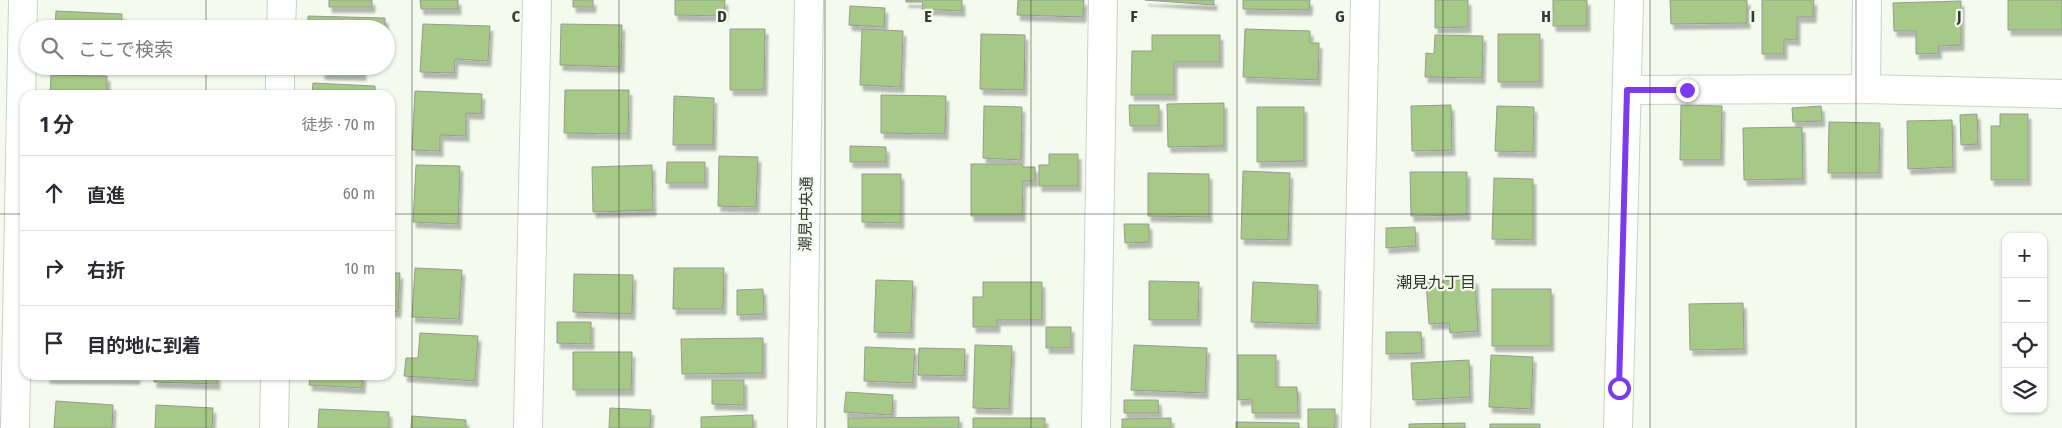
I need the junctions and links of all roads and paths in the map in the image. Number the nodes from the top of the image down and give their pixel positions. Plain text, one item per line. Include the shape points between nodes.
1 (23, 0) edge
2 (282, 0) edge
3 (537, 0) edge
4 (809, 0) edge
5 (1104, 0) edge
6 (1365, 0) edge
7 (1628, 0) edge
8 (1867, 0) edge
9 (21, 20) edge
10 (281, 20) edge
11 (20, 28) edge
12 (280, 75) edge
13 (1866, 88) junction
14 (280, 90) edge
15 (1627, 90) junction
16 (2062, 94) edge
17 (10, 122) edge
18 (275, 380) edge
19 (15, 428) edge
20 (274, 428) edge
21 (528, 428) edge
22 (802, 428) edge
23 (1096, 428) edge
24 (1356, 428) edge
25 (1618, 428) edge

1 - 9 street
2 - 10 street
3 - 21 street
4 - 22 street, 潮見中央通
5 - 23 street
6 - 24 street
7 - 15 street
8 - 13 street
11 - 17 street
12 - 14 street
13 - 15 street
13 - 16 street
15 - 25 street
17 - 19 street
18 - 20 street

